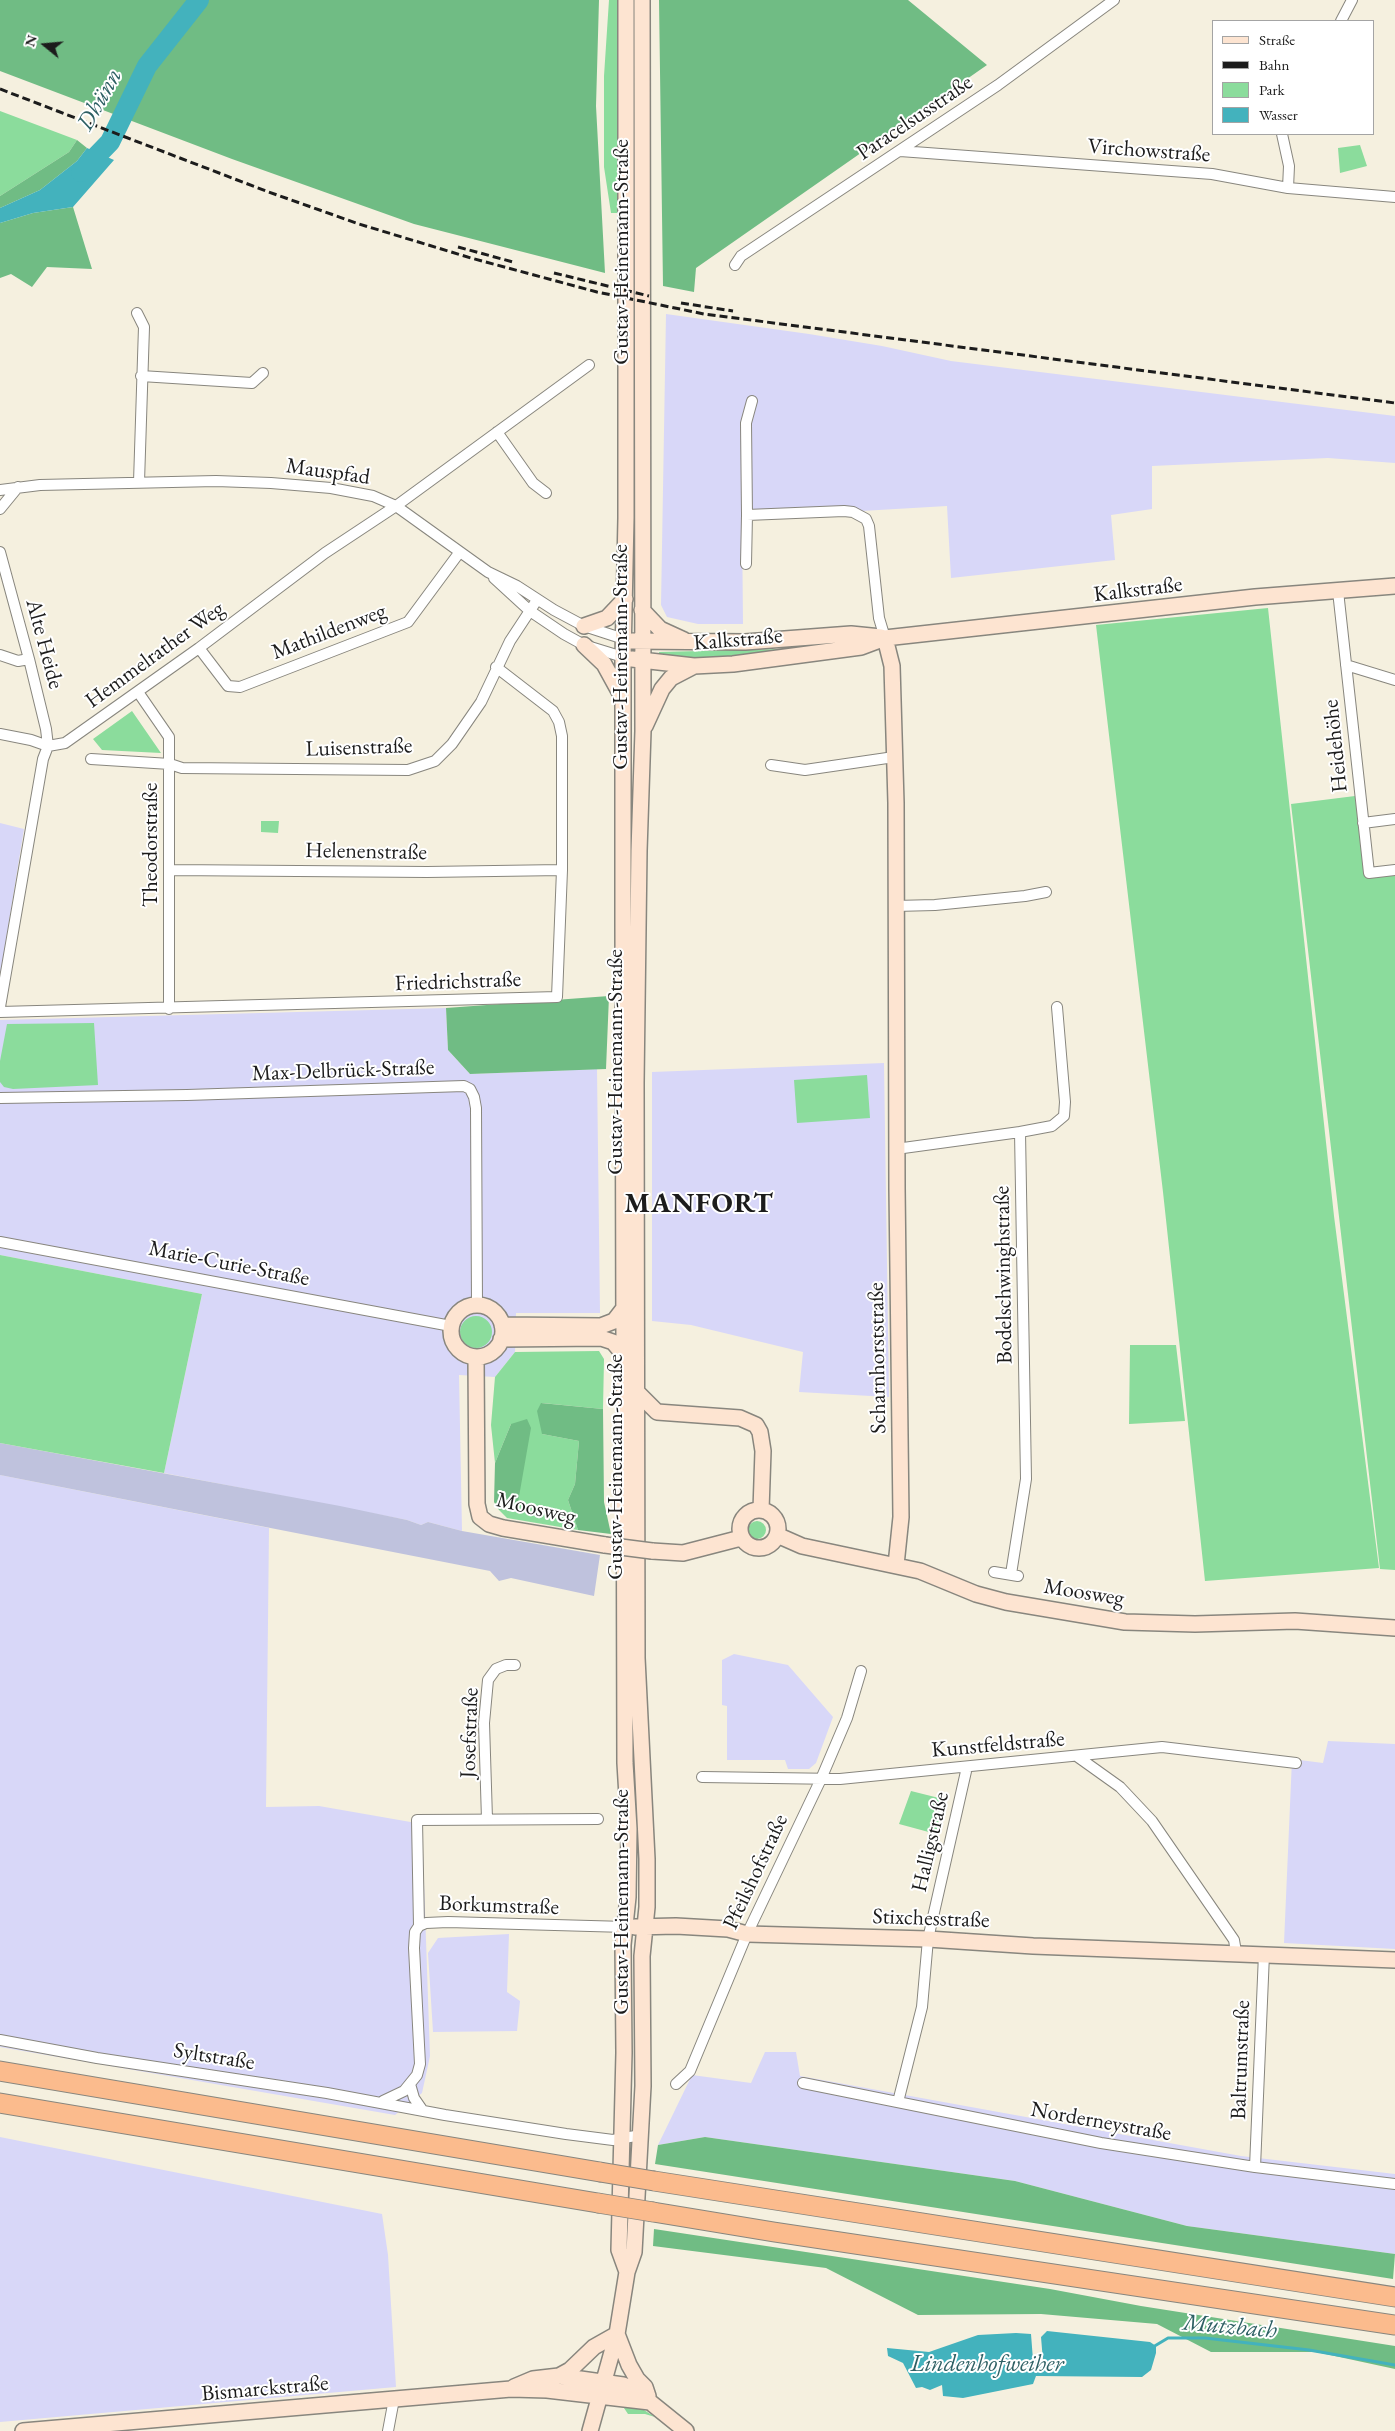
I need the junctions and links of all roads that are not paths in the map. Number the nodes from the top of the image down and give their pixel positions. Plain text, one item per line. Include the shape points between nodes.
1 (626, 0) edge
2 (642, 0) edge
3 (1114, 0) edge
4 (1352, 0) edge
5 (1342, 20) edge
6 (1282, 135) edge
7 (900, 151) junction
8 (1288, 188) junction
9 (1395, 197) edge
10 (735, 265) dead end
11 (136, 313) dead end
12 (588, 365) dead end
13 (263, 373) dead end
14 (141, 376) junction
15 (752, 401) dead end
16 (497, 432) junction
17 (139, 482) junction
18 (18, 487) junction
19 (0, 490) edge
20 (546, 493) dead end
21 (396, 506) junction
22 (0, 509) edge
23 (747, 515) junction
24 (0, 552) edge
25 (459, 553) junction
26 (746, 564) dead end
27 (488, 572) junction
28 (1395, 586) edge
29 (1338, 591) junction
30 (625, 599) junction
31 (537, 600) junction
32 (642, 610) junction
33 (530, 611) junction
34 (584, 626) junction
35 (885, 638) junction
36 (624, 639) junction
37 (687, 641) junction
38 (642, 642) junction
39 (584, 645) junction
40 (200, 648) junction
41 (0, 655) edge
42 (623, 657) junction
43 (29, 659) junction
44 (642, 661) junction
45 (1346, 665) junction
46 (694, 666) junction
47 (496, 667) junction
48 (1395, 680) edge
49 (138, 692) junction
50 (623, 698) junction
51 (643, 731) junction
52 (0, 734) edge
53 (48, 746) junction
54 (894, 757) junction
55 (91, 759) dead end
56 (170, 764) junction
57 (771, 765) dead end
58 (1395, 820) edge
59 (1363, 823) junction
60 (169, 870) junction
61 (562, 870) junction
62 (1395, 870) edge
63 (1046, 892) dead end
64 (895, 906) junction
65 (0, 1007) edge
66 (1057, 1007) dead end
67 (169, 1009) junction
68 (0, 1012) edge
69 (0, 1098) edge
70 (1020, 1132) junction
71 (896, 1149) junction
72 (0, 1242) edge
73 (477, 1305) junction
74 (624, 1308) junction
75 (451, 1326) junction
76 (502, 1332) junction
77 (624, 1355) junction
78 (476, 1358) junction
79 (637, 1392) junction
80 (657, 1412) junction
81 (637, 1434) junction
82 (761, 1510) junction
83 (778, 1536) junction
84 (741, 1538) junction
85 (896, 1565) junction
86 (994, 1572) dead end
87 (1395, 1628) edge
88 (515, 1665) dead end
89 (861, 1671) dead end
90 (1078, 1757) junction
91 (1296, 1763) dead end
92 (967, 1767) junction
93 (702, 1777) dead end
94 (821, 1779) junction
95 (488, 1819) junction
96 (598, 1819) dead end
97 (419, 1926) junction
98 (646, 1926) junction
99 (626, 1927) junction
100 (747, 1934) junction
101 (928, 1939) junction
102 (1236, 1952) junction
103 (1264, 1954) junction
104 (1395, 1960) edge
105 (0, 2040) edge
106 (0, 2071) edge
107 (803, 2083) dead end
108 (410, 2084) junction
109 (676, 2084) dead end
110 (382, 2102) junction
111 (898, 2102) junction
112 (0, 2103) edge
113 (423, 2111) junction
114 (641, 2135) junction
115 (622, 2140) junction
116 (1255, 2167) junction
117 (1395, 2184) edge
118 (627, 2272) junction
119 (1395, 2297) edge
120 (1395, 2325) edge
121 (617, 2334) junction
122 (559, 2376) junction
123 (604, 2382) junction
124 (510, 2389) junction
125 (600, 2397) junction
126 (394, 2399) junction
127 (650, 2402) junction
128 (23, 2431) edge
129 (388, 2431) edge
130 (590, 2431) edge
131 (686, 2431) edge

1 - 30 main road, Gustav-Heinemann-Straße
2 - 32 main road, Gustav-Heinemann-Straße
3 - 7 street, Paracelsusstraße via 998,86
4 - 5 street
6 - 8 street via 1289,166
7 - 8 street, Virchowstraße via 1212,174
7 - 10 street, Paracelsusstraße via 741,256
8 - 9 street, Virchowstraße
11 - 14 street via 144,327
12 - 16 street, Hemmelrather Weg
13 - 14 street via 252,383
14 - 17 street
15 - 23 street via 746,423
16 - 20 street via 533,483
16 - 21 street, Hemmelrather Weg
17 - 18 street, Mauspfad
17 - 21 street, Mauspfad via 280,483 373,496
18 - 19 street, Mauspfad
18 - 22 street
21 - 25 street, Mauspfad
21 - 40 street, Hemmelrather Weg via 325,553
23 - 26 street
23 - 35 street via 844,511 866,520 879,618
24 - 43 street, Alte Heide
25 - 27 street, Mauspfad
25 - 40 street, Mathildenweg via 408,622 240,687 228,686
27 - 31 street, Mauspfad
27 - 33 street, Mauspfad
28 - 29 main road, Kalkstraße
29 - 35 main road, Kalkstraße via 1255,597
29 - 45 street, Heidehöhe
30 - 34 main road via 606,618
30 - 36 main road, Gustav-Heinemann-Straße
31 - 33 street, Luisenstraße
31 - 34 street, Mauspfad
32 - 37 main road via 660,629
32 - 38 main road, Gustav-Heinemann-Straße
33 - 39 street, Mauspfad
33 - 47 street, Luisenstraße
34 - 36 street, Mauspfad
35 - 37 main road, Kalkstraße via 851,634 777,641
35 - 46 main road, Kalkstraße via 861,647 778,659
35 - 54 main road, Scharnhorststraße via 892,666
36 - 38 main road, Kalkstraße
36 - 42 main road, Gustav-Heinemann-Straße
37 - 38 main road, Kalkstraße
38 - 44 main road, Gustav-Heinemann-Straße
39 - 42 street, Mauspfad
39 - 50 main road via 608,669
40 - 49 street, Hemmelrather Weg
41 - 43 street
42 - 44 main road, Kalkstraße
42 - 50 main road, Gustav-Heinemann-Straße
43 - 53 street, Alte Heide
44 - 46 main road, Kalkstraße
44 - 51 main road, Gustav-Heinemann-Straße
45 - 48 street, Heidehöhe
45 - 59 street, Heidehöhe
46 - 51 main road via 671,678 662,689
47 - 56 street, Luisenstraße via 481,702 452,744 434,761 408,770 182,768
47 - 61 street, Friedrichstraße via 553,710 559,722 562,736
49 - 53 street, Hemmelrather Weg via 64,743
49 - 56 street, Theodorstraße via 169,737
50 - 74 main road, Gustav-Heinemann-Straße
51 - 79 main road, Gustav-Heinemann-Straße via 636,1065
52 - 53 street
53 - 65 street via 42,759
54 - 57 street via 805,770
54 - 64 main road, Scharnhorststraße
55 - 56 street, Luisenstraße
56 - 60 street, Theodorstraße
58 - 59 street, Heidehöhe
59 - 62 street, Heidehöhe via 1370,873
60 - 61 street, Helenenstraße
60 - 67 street, Theodorstraße
61 - 67 street, Friedrichstraße via 557,997
63 - 64 street via 935,905
64 - 71 main road, Scharnhorststraße
66 - 70 street via 1064,1116 1052,1126
67 - 68 street, Friedrichstraße
69 - 73 street, Max-Delbrück-Straße via 464,1086 470,1089 476,1108
70 - 71 street
70 - 86 street, Bodelschwinghstraße via 1026,1479 1015,1575
71 - 85 main road, Scharnhorststraße via 901,1516
72 - 75 street, Marie-Curie-Straße
73 - 75 main road via 463,1309
73 - 76 main road via 490,1309 499,1319
74 - 76 main road via 614,1321 601,1326
74 - 77 main road, Gustav-Heinemann-Straße
75 - 78 main road via 456,1348
76 - 77 main road via 514,1337 601,1338 613,1342
76 - 78 main road via 492,1352
77 - 99 main road, Gustav-Heinemann-Straße
78 - 84 main road, Moosweg, bridge via 477,1504 480,1517 489,1524 605,1545 683,1554
79 - 80 main road
79 - 81 main road, Gustav-Heinemann-Straße
80 - 81 main road
80 - 82 main road via 740,1418 756,1425 763,1450
81 - 98 main road, Gustav-Heinemann-Straße via 637,1658 648,1859
82 - 83 main road via 775,1519
82 - 84 main road via 748,1513 743,1518
83 - 84 main road via 774,1542 760,1549 753,1548
83 - 85 main road, Moosweg via 802,1546
85 - 87 main road, Moosweg via 1006,1602 1125,1622 1311,1621
88 - 95 street, Josefstraße via 496,1669 488,1680 484,1723
89 - 94 street, Pfeilshofstraße via 847,1718
90 - 91 street, Kunstfeldstraße via 1162,1747
90 - 92 street, Kunstfeldstraße
90 - 102 street via 1120,1787 1152,1821 1234,1940
92 - 94 street, Kunstfeldstraße
92 - 101 street, Halligstraße
93 - 94 street, Kunstfeldstraße
94 - 100 street, Pfeilshofstraße
95 - 96 street
95 - 97 street via 417,1820
97 - 99 street, Borkumstraße via 426,1922 448,1922
97 - 108 street, Borkumstraße via 415,1932 414,1948 420,2064
98 - 99 main road, Stixchesstraße
98 - 100 main road, Stixchesstraße via 728,1929
98 - 114 main road, Gustav-Heinemann-Straße via 642,1956
99 - 115 main road, Gustav-Heinemann-Straße via 623,1945
100 - 101 main road, Stixchesstraße
100 - 109 street, Pfeilshofstraße via 690,2071
101 - 102 main road, Stixchesstraße
101 - 111 street, Halligstraße via 922,2007
102 - 103 main road, Stixchesstraße
103 - 104 main road, Stixchesstraße
103 - 116 street, Baltrumstraße
105 - 110 street, Syltstraße
106 - 119 highway, bridge via 654,2181
107 - 111 street, Norderneystraße
108 - 110 street, Borkumstraße via 395,2097
108 - 113 street
110 - 113 street, Syltstraße
111 - 116 street, Norderneystraße via 1101,2143
112 - 120 highway, bridge via 774,2232
113 - 115 street, Syltstraße
114 - 115 street, Syltstraße
114 - 118 main road, Gustav-Heinemann-Straße via 634,2252
115 - 118 main road, Gustav-Heinemann-Straße via 619,2250
116 - 117 street, Norderneystraße
118 - 121 main road, Gustav-Heinemann-Straße
121 - 122 main road via 594,2347
121 - 123 main road, Gustav-Heinemann-Straße
121 - 127 main road via 629,2366 645,2386
122 - 123 main road, Bismarckstraße
122 - 124 main road, Bismarckstraße via 533,2380
123 - 125 main road, Gustav-Heinemann-Straße
123 - 127 main road, Bismarckstraße via 623,2385 644,2394
124 - 125 main road, Bismarckstraße
124 - 126 main road, Bismarckstraße
125 - 127 main road, Bismarckstraße
125 - 130 main road, Gustav-Heinemann-Straße
126 - 128 main road, Bismarckstraße
126 - 129 street
127 - 131 main road, Bismarckstraße

